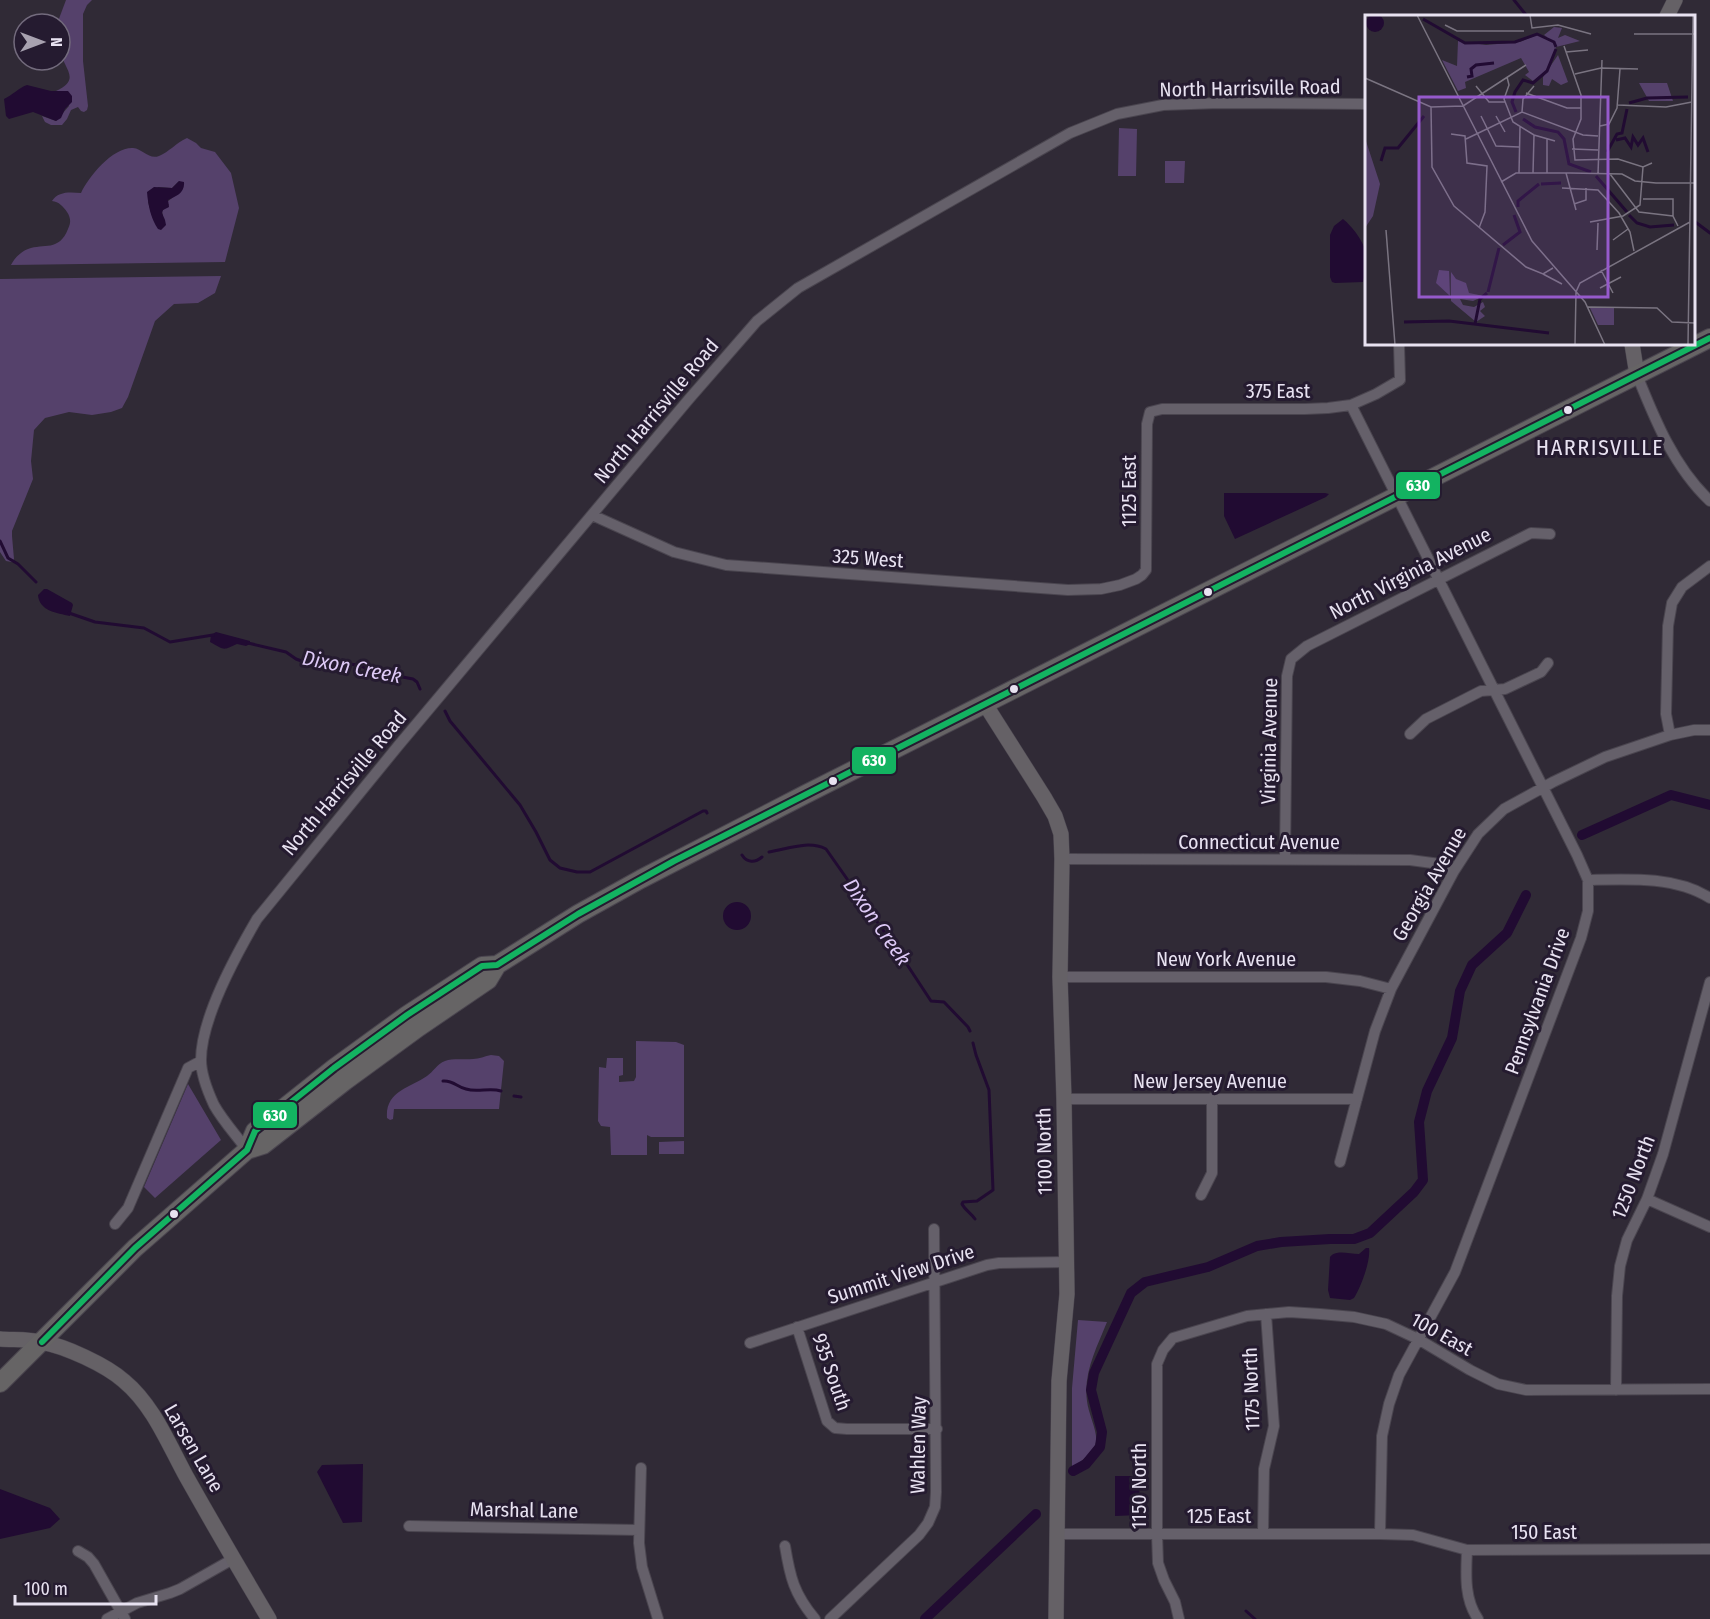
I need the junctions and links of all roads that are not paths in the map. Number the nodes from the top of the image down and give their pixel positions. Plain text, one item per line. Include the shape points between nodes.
1 (1675, 0) edge
2 (1668, 15) edge
3 (1365, 104) edge
4 (1710, 338) edge
5 (1399, 345) edge
6 (1632, 345) edge
7 (1637, 375) junction
8 (1351, 405) junction
9 (1150, 412) joint
10 (1396, 496) junction
11 (1710, 501) edge
12 (592, 515) junction
13 (1550, 534) dead end
14 (1710, 566) edge
15 (1146, 570) joint
16 (1438, 579) junction
17 (1291, 659) joint
18 (1548, 663) dead end
19 (1494, 690) junction
20 (985, 704) junction
21 (1710, 730) edge
22 (1410, 734) dead end
23 (1670, 735) junction
24 (1543, 787) junction
25 (1062, 859) junction
26 (1286, 860) junction
27 (1454, 871) junction
28 (1588, 880) junction
29 (1710, 898) edge
30 (1060, 977) junction
31 (1710, 982) edge
32 (1391, 989) junction
33 (201, 1061) junction
34 (1212, 1098) junction
35 (1064, 1099) junction
36 (1357, 1099) junction
37 (247, 1150) junction
38 (1340, 1162) dead end
39 (1201, 1195) dead end
40 (1647, 1199) junction
41 (115, 1224) dead end
42 (1710, 1227) edge
43 (934, 1229) dead end
44 (1066, 1262) junction
45 (935, 1281) junction
46 (1266, 1314) junction
47 (797, 1327) junction
48 (0, 1339) edge
49 (1418, 1339) junction
50 (42, 1342) junction
51 (750, 1343) dead end
52 (1162, 1350) joint
53 (0, 1383) edge
54 (1710, 1389) edge
55 (1616, 1390) junction
56 (937, 1430) junction
57 (641, 1468) dead end
58 (409, 1526) dead end
59 (639, 1530) junction
60 (1058, 1534) junction
61 (1156, 1534) junction
62 (1263, 1534) junction
63 (1380, 1534) junction
64 (785, 1546) dead end
65 (1467, 1550) junction
66 (1710, 1550) edge
67 (78, 1551) dead end
68 (233, 1559) junction
69 (123, 1615) edge
70 (107, 1619) edge
71 (269, 1619) edge
72 (658, 1619) edge
73 (815, 1619) edge
74 (830, 1619) edge
75 (1056, 1619) edge
76 (1179, 1619) edge
77 (1478, 1619) edge

1 - 2 street
3 - 12 street, North Harrisville Road via 1163,105 1117,114 1070,133 783,298 757,321 688,399
4 - 7 main road
5 - 8 street, 375 East via 1400,380
6 - 7 street
7 - 10 main road
7 - 11 street via 1679,463
8 - 9 street, 375 East
8 - 10 street
9 - 15 street, 1125 East
10 - 16 street, Pennsylvania Drive
10 - 20 main road
12 - 15 street, 325 West via 674,552 726,565 1068,590 1120,585
12 - 33 street, North Harrisville Road via 257,919 209,1017
13 - 16 street, North Virginia Avenue via 1531,533
14 - 23 street via 1682,587 1672,603 1666,703
16 - 17 street, North Virginia Avenue via 1307,646
16 - 19 street, Pennsylvania Drive
17 - 26 street, Virginia Avenue via 1287,676
18 - 19 street via 1541,672 1505,689
19 - 22 street via 1481,691 1426,719
19 - 24 street, Pennsylvania Drive
20 - 25 street, 1100 North via 1055,816 1061,834
20 - 37 main road via 640,879 497,965 482,966 334,1068 255,1131
21 - 23 street, Georgia Avenue
23 - 24 street, Georgia Avenue via 1605,757
24 - 27 street, Georgia Avenue via 1504,809 1478,834
24 - 28 street, Pennsylvania Drive
25 - 26 street, Connecticut Avenue
25 - 30 street, 1100 North
26 - 27 street, Connecticut Avenue via 1424,861
27 - 32 street, Georgia Avenue
28 - 29 street via 1642,879 1697,889
28 - 49 street, Pennsylvania Drive via 1588,912 1581,938 1455,1272
30 - 32 street, New York Avenue via 1326,978
30 - 35 street, 1100 North
31 - 40 street, 1250 North
32 - 36 street, Georgia Avenue
33 - 37 street, North Harrisville Road via 214,1105
33 - 41 street via 188,1068 128,1208
34 - 35 street, New Jersey Avenue
34 - 36 street, New Jersey Avenue
34 - 39 street via 1212,1173
35 - 44 street, 1100 North
36 - 38 street, Georgia Avenue
37 - 50 main road via 135,1248
40 - 42 street
40 - 55 street, 1250 North via 1620,1266
43 - 45 street, Wahlen Way
44 - 45 street, Summit View Drive via 999,1263
44 - 60 street, 1100 North via 1059,1381
45 - 47 street, Summit View Drive
45 - 56 street, Wahlen Way
46 - 49 street, 100 East via 1354,1317 1386,1324
46 - 52 street, 100 East via 1173,1338
46 - 62 street, 1175 North via 1274,1426 1263,1469
47 - 51 street, Summit View Drive
47 - 56 street, 935 South via 827,1421 835,1428
48 - 50 street, Larsen Lane
49 - 55 street, 100 East via 1498,1384 1526,1390
49 - 63 street, Pennsylvania Drive via 1399,1375 1382,1436
50 - 53 main road
50 - 68 street, Larsen Lane via 108,1369 141,1398
52 - 61 street, 1150 North via 1157,1364
54 - 55 street, 100 East
56 - 74 street, Wahlen Way via 935,1507 928,1523
57 - 59 street
58 - 59 street, Marshal Lane
59 - 72 street via 642,1567
60 - 61 street, 125 East
60 - 75 street, 1100 North
61 - 62 street, 125 East
61 - 76 street, 1150 North via 1158,1563
62 - 63 street, 125 East
63 - 65 street, 150 East via 1413,1535
64 - 73 street via 795,1591
65 - 66 street, 150 East
65 - 77 street via 1467,1590
67 - 69 street via 94,1564
68 - 69 street via 180,1589 137,1603
68 - 71 street, Larsen Lane
69 - 70 street

